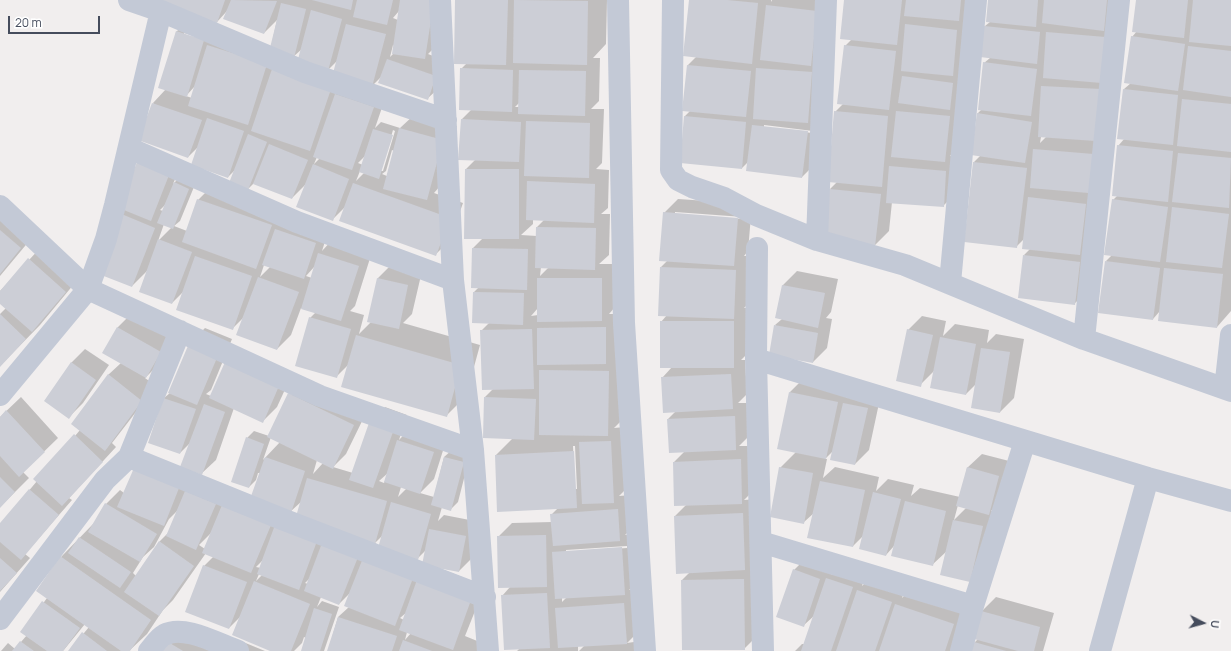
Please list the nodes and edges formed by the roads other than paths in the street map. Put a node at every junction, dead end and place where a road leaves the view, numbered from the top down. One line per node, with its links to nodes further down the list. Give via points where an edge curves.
1 (129, 0): 8 (street)
2 (440, 0): 9 (street)
3 (618, 0): 35 (street, via 624,323)
4 (673, 0): 12 (street, via 671,170 678,180 692,187 724,198 756,215)
5 (826, 0): 12 (street)
6 (976, 0): 15 (street)
7 (1119, 0): 19 (street)
8 (161, 11): 9 (street, via 305,72); 10 (street)
9 (446, 120): 14 (street)
10 (129, 148): 14 (street, via 297,222); 16 (street, via 106,239)
11 (0, 206): 16 (street)
12 (817, 240): 15 (street, via 905,265)
13 (757, 248): 20 (street)
14 (454, 280): 24 (street)
15 (950, 283): 19 (street)
16 (88, 289): 17 (street); 22 (street)
17 (180, 331): 24 (street, via 320,396); 25 (street)
18 (1231, 335): 21 (street)
19 (1084, 338): 21 (street)
20 (756, 360): 23 (street); 28 (street)
21 (1228, 390)
22 (0, 395)
23 (1025, 441): 26 (street); 30 (street)
24 (472, 450): 29 (street)
25 (129, 457): 29 (street); 31 (street, via 105,480)
26 (1148, 478): 27 (street); 38 (street)
27 (1231, 502)
28 (761, 542): 30 (street); 36 (street)
29 (485, 597): 34 (street)
30 (973, 606): 37 (street)
31 (0, 619)
32 (149, 651): 33 (street, via 162,636 172,631 192,634)
33 (238, 651)
34 (488, 651)
35 (645, 651)
36 (763, 651)
37 (961, 651)
38 (1100, 651)

